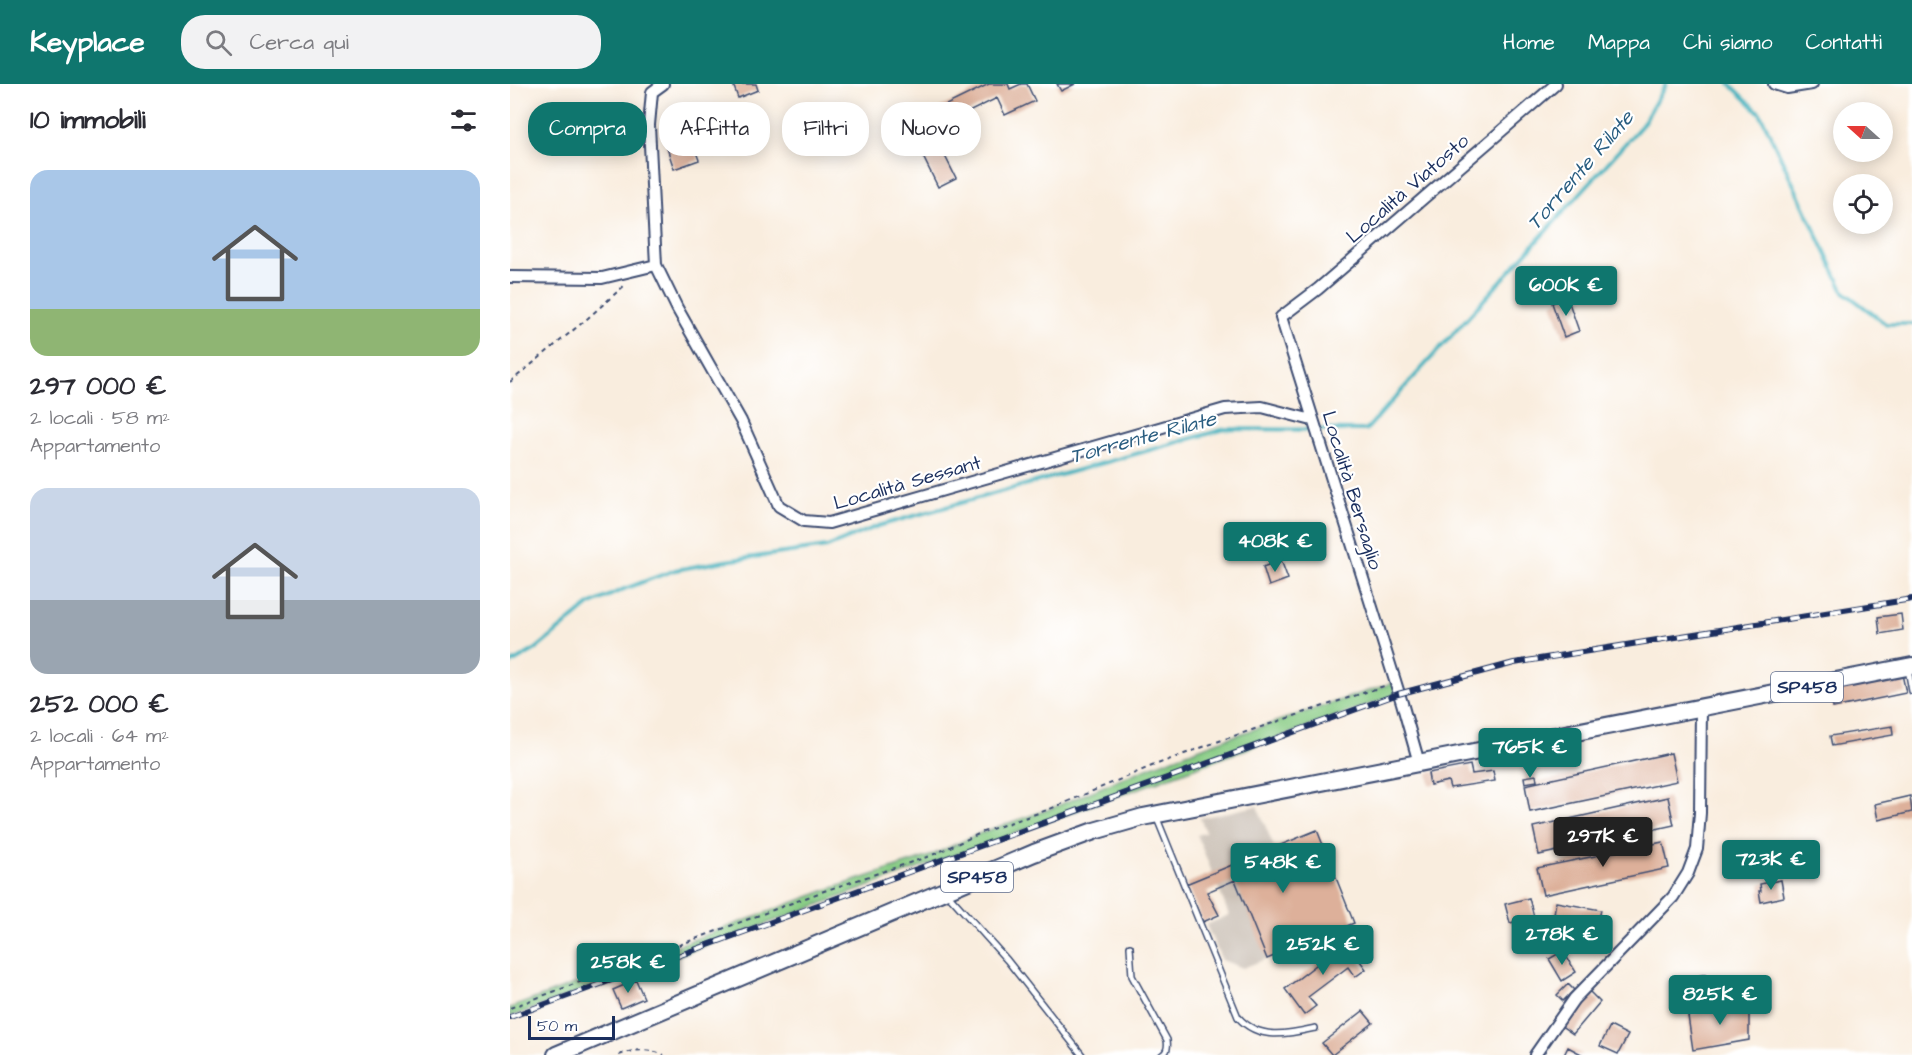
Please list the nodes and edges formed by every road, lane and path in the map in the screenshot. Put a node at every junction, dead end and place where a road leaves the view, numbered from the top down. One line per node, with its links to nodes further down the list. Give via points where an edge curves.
1 (663, 84): 5 (street, via 652,92 649,125)
2 (1556, 84): 8 (street, Località Viatosto, via 1318,289)
3 (1774, 84): 4 (street, via 1786,88)
4 (1812, 84)
5 (656, 265): 6 (street, via 602,278); 10 (street, Località Sessant, via 741,421 779,506 804,521 829,523 1225,409 1263,407)
6 (510, 278)
7 (629, 281): 9 (path)
8 (1281, 316): 10 (street, Località Bersaglio)
9 (510, 382)
10 (1313, 422): 12 (street, Località Bersaglio)
11 (1910, 667): 13 (lane); 14 (main road, SP458)
12 (1394, 678): 15 (street, Località Bersaglio); 19 (path, via 1152,766 930,856 824,891)
13 (1912, 691)
14 (1701, 707): 15 (main road, SP458); 26 (street, via 1700,813 1697,849 1688,873 1673,897 1574,999)
15 (1419, 763): 16 (main road, SP458)
16 (1155, 815): 17 (main road, SP458, via 1044,849); 20 (lane, via 1238,1017 1247,1027 1262,1032 1287,1034)
17 (945, 891): 21 (main road, SP458); 24 (lane, via 1007,960)
18 (1130, 947): 25 (lane, via 1132,976 1167,1040 1168,1047)
19 (510, 1008)
20 (1316, 1028)
21 (556, 1055)
22 (619, 1055): 23 (path, via 638,1049)
23 (664, 1055)
24 (1082, 1055)
25 (1162, 1055)
26 (1535, 1055)

